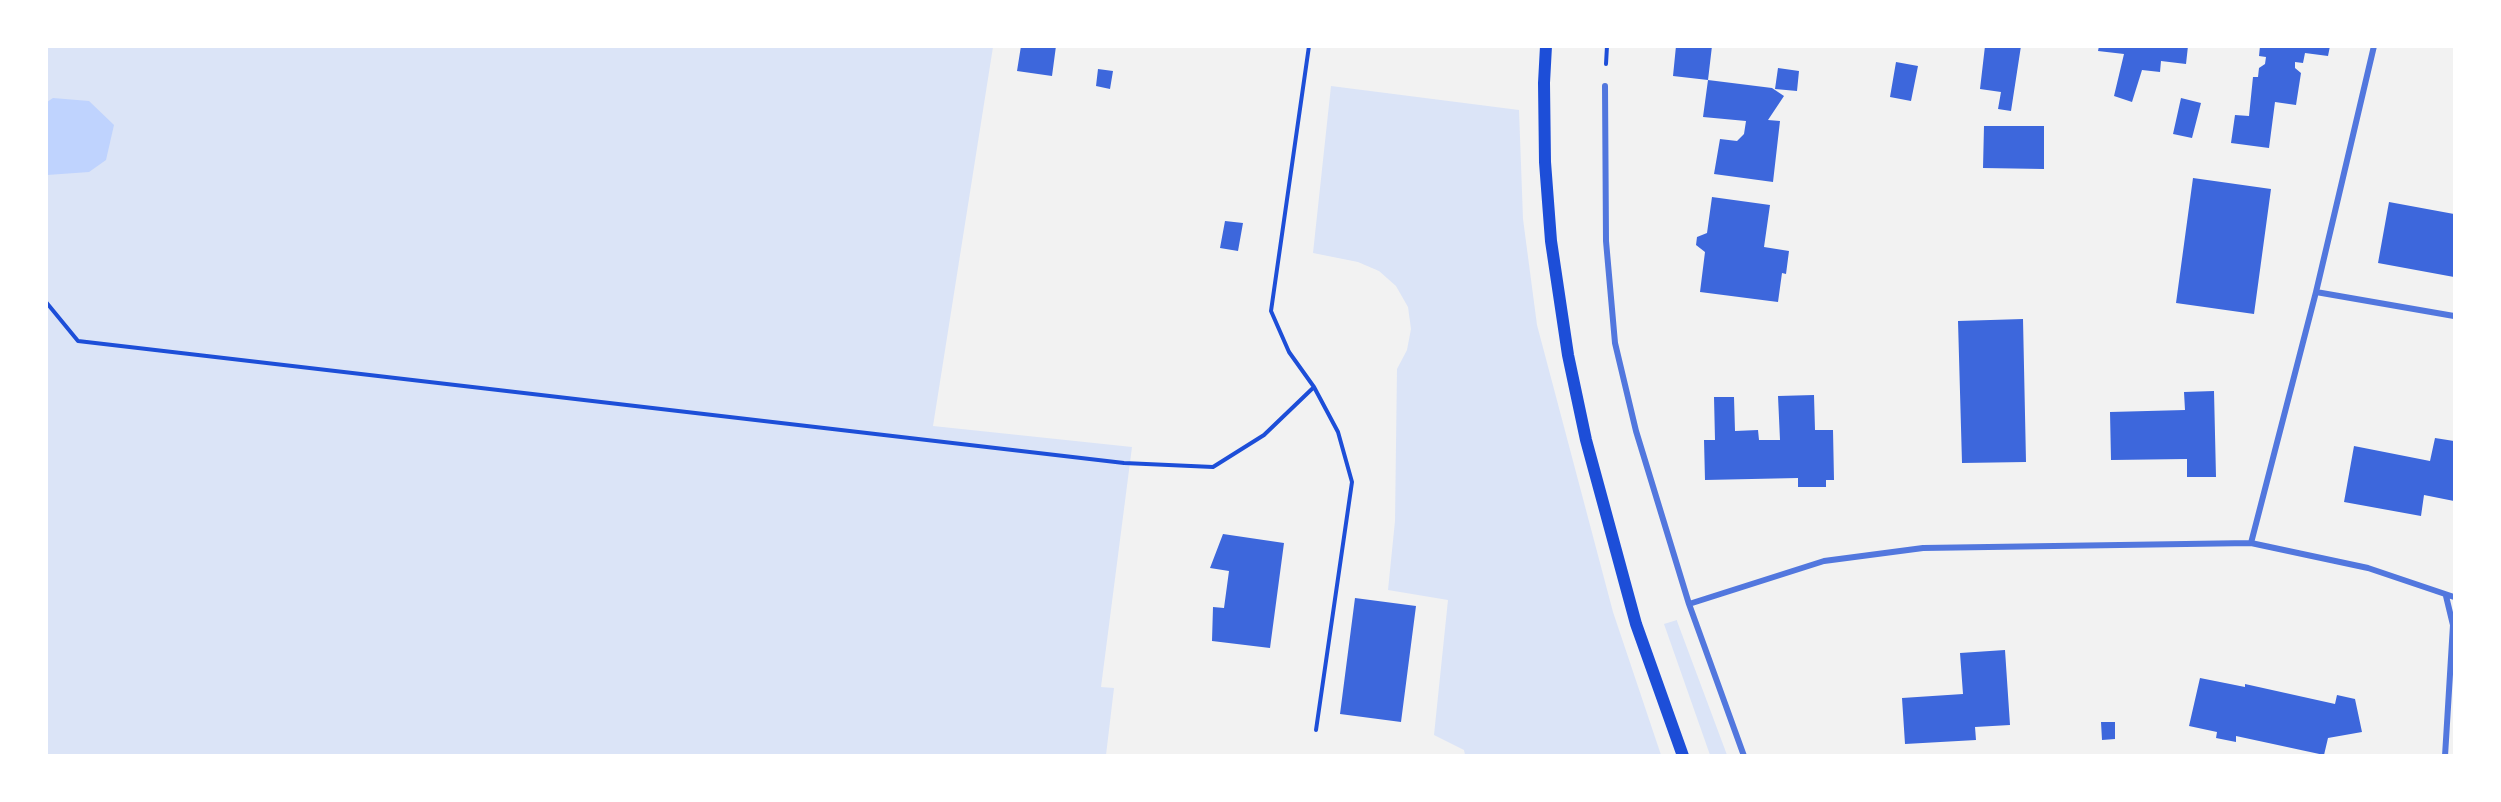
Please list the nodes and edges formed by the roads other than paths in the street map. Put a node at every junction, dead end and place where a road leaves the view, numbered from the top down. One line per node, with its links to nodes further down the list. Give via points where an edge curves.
1 (1546, 46): 10 (main road, via 1545,162 1551,241 1568,355 1586,440 1633,612)
2 (2374, 46): 4 (street)
3 (1605, 86): 9 (street, via 1606,241 1615,343 1636,430)
4 (2316, 292): 5 (street); 6 (street)
5 (2454, 316)
6 (2251, 543): 7 (street, via 2368,568); 9 (street, via 1923,549 1824,561)
7 (2446, 596): 8 (street); 12 (street, via 2453,626)
8 (2454, 597)
9 (1689, 604): 11 (street)
10 (1683, 756)
11 (1744, 756)
12 (2445, 756)

